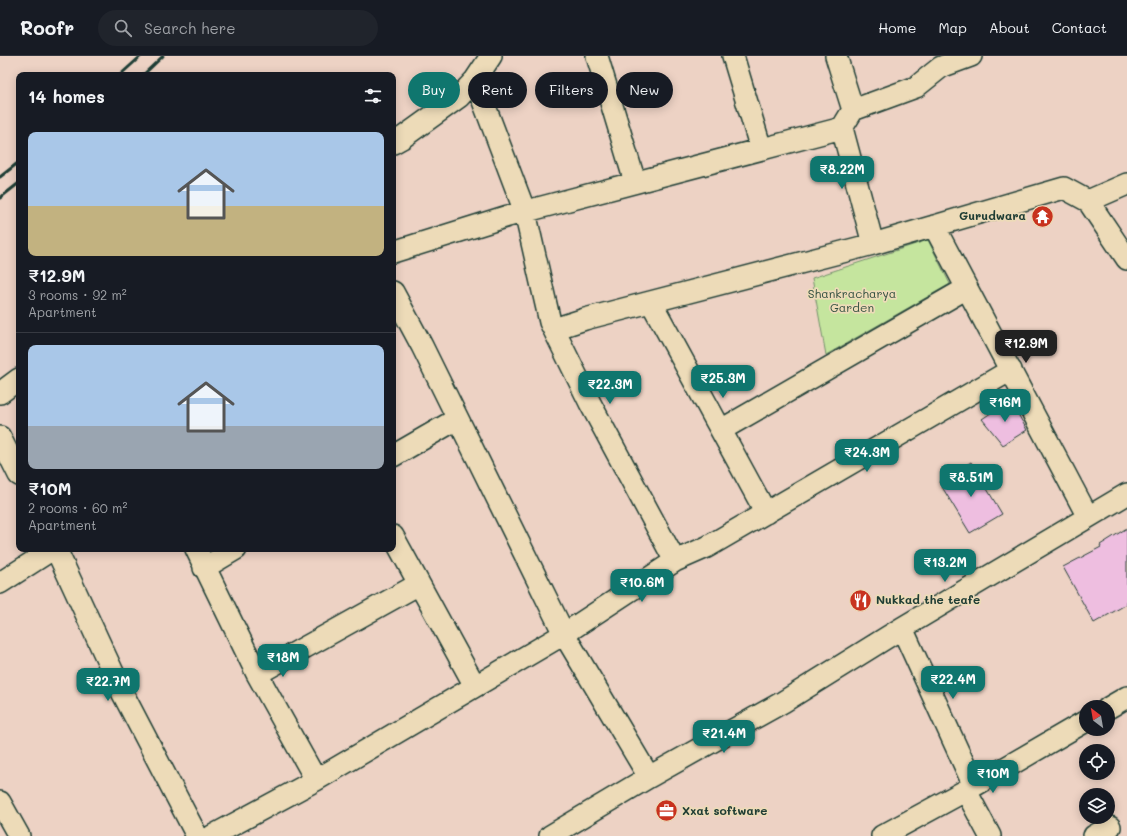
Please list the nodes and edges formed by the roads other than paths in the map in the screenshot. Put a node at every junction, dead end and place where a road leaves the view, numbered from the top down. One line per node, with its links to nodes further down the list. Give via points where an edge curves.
1 (491, 56): 6 (street)
2 (597, 56): 13 (street)
3 (733, 56): 12 (street)
4 (836, 56): 9 (street)
5 (972, 56): 9 (street, via 941,67 916,87)
6 (480, 72)
7 (468, 87): 11 (street, via 459,97)
8 (486, 108): 16 (street)
9 (853, 110): 10 (street)
10 (842, 128): 12 (street); 18 (street)
11 (396, 141)
12 (760, 149): 13 (street)
13 (635, 182): 16 (street)
14 (1127, 184): 15 (street)
15 (1088, 200): 17 (street, via 1064,188); 20 (street)
16 (525, 212): 19 (street); 24 (street, via 550,322)
17 (934, 226): 18 (street); 21 (street)
18 (873, 244): 23 (street)
19 (396, 251)
20 (1127, 258)
21 (967, 288): 25 (street); 29 (street)
22 (396, 300): 28 (street, via 422,346)
23 (651, 302): 24 (street); 29 (street)
24 (554, 329): 41 (street, via 590,403)
25 (1011, 370): 34 (street); 35 (street)
26 (16, 381): 27 (street)
27 (0, 393)
28 (457, 419): 31 (street); 46 (street)
29 (721, 430): 34 (street)
30 (0, 437): 32 (street)
31 (396, 454)
32 (16, 469)
33 (1127, 494): 35 (street)
34 (766, 513): 41 (street, via 706,547)
35 (1088, 517): 45 (street)
36 (396, 542): 44 (street)
37 (50, 552): 43 (street)
38 (56, 552): 57 (street, via 123,694)
39 (197, 552): 42 (street)
40 (231, 552): 42 (street)
41 (675, 561): 46 (street)
42 (204, 568): 47 (street)
43 (0, 584)
44 (419, 584): 47 (street); 48 (street)
45 (902, 628): 52 (street, via 783,702); 54 (street)
46 (564, 634): 48 (street); 52 (street)
47 (257, 674): 53 (street)
48 (475, 686): 53 (street)
49 (1127, 696): 50 (street)
50 (1115, 704)
51 (1079, 724): 54 (street)
52 (649, 777): 59 (street)
53 (316, 780): 58 (street)
54 (970, 788): 60 (street); 61 (street)
55 (0, 802): 56 (street)
56 (19, 836)
57 (197, 836)
58 (212, 836)
59 (550, 836)
60 (882, 836)
61 (990, 836)

